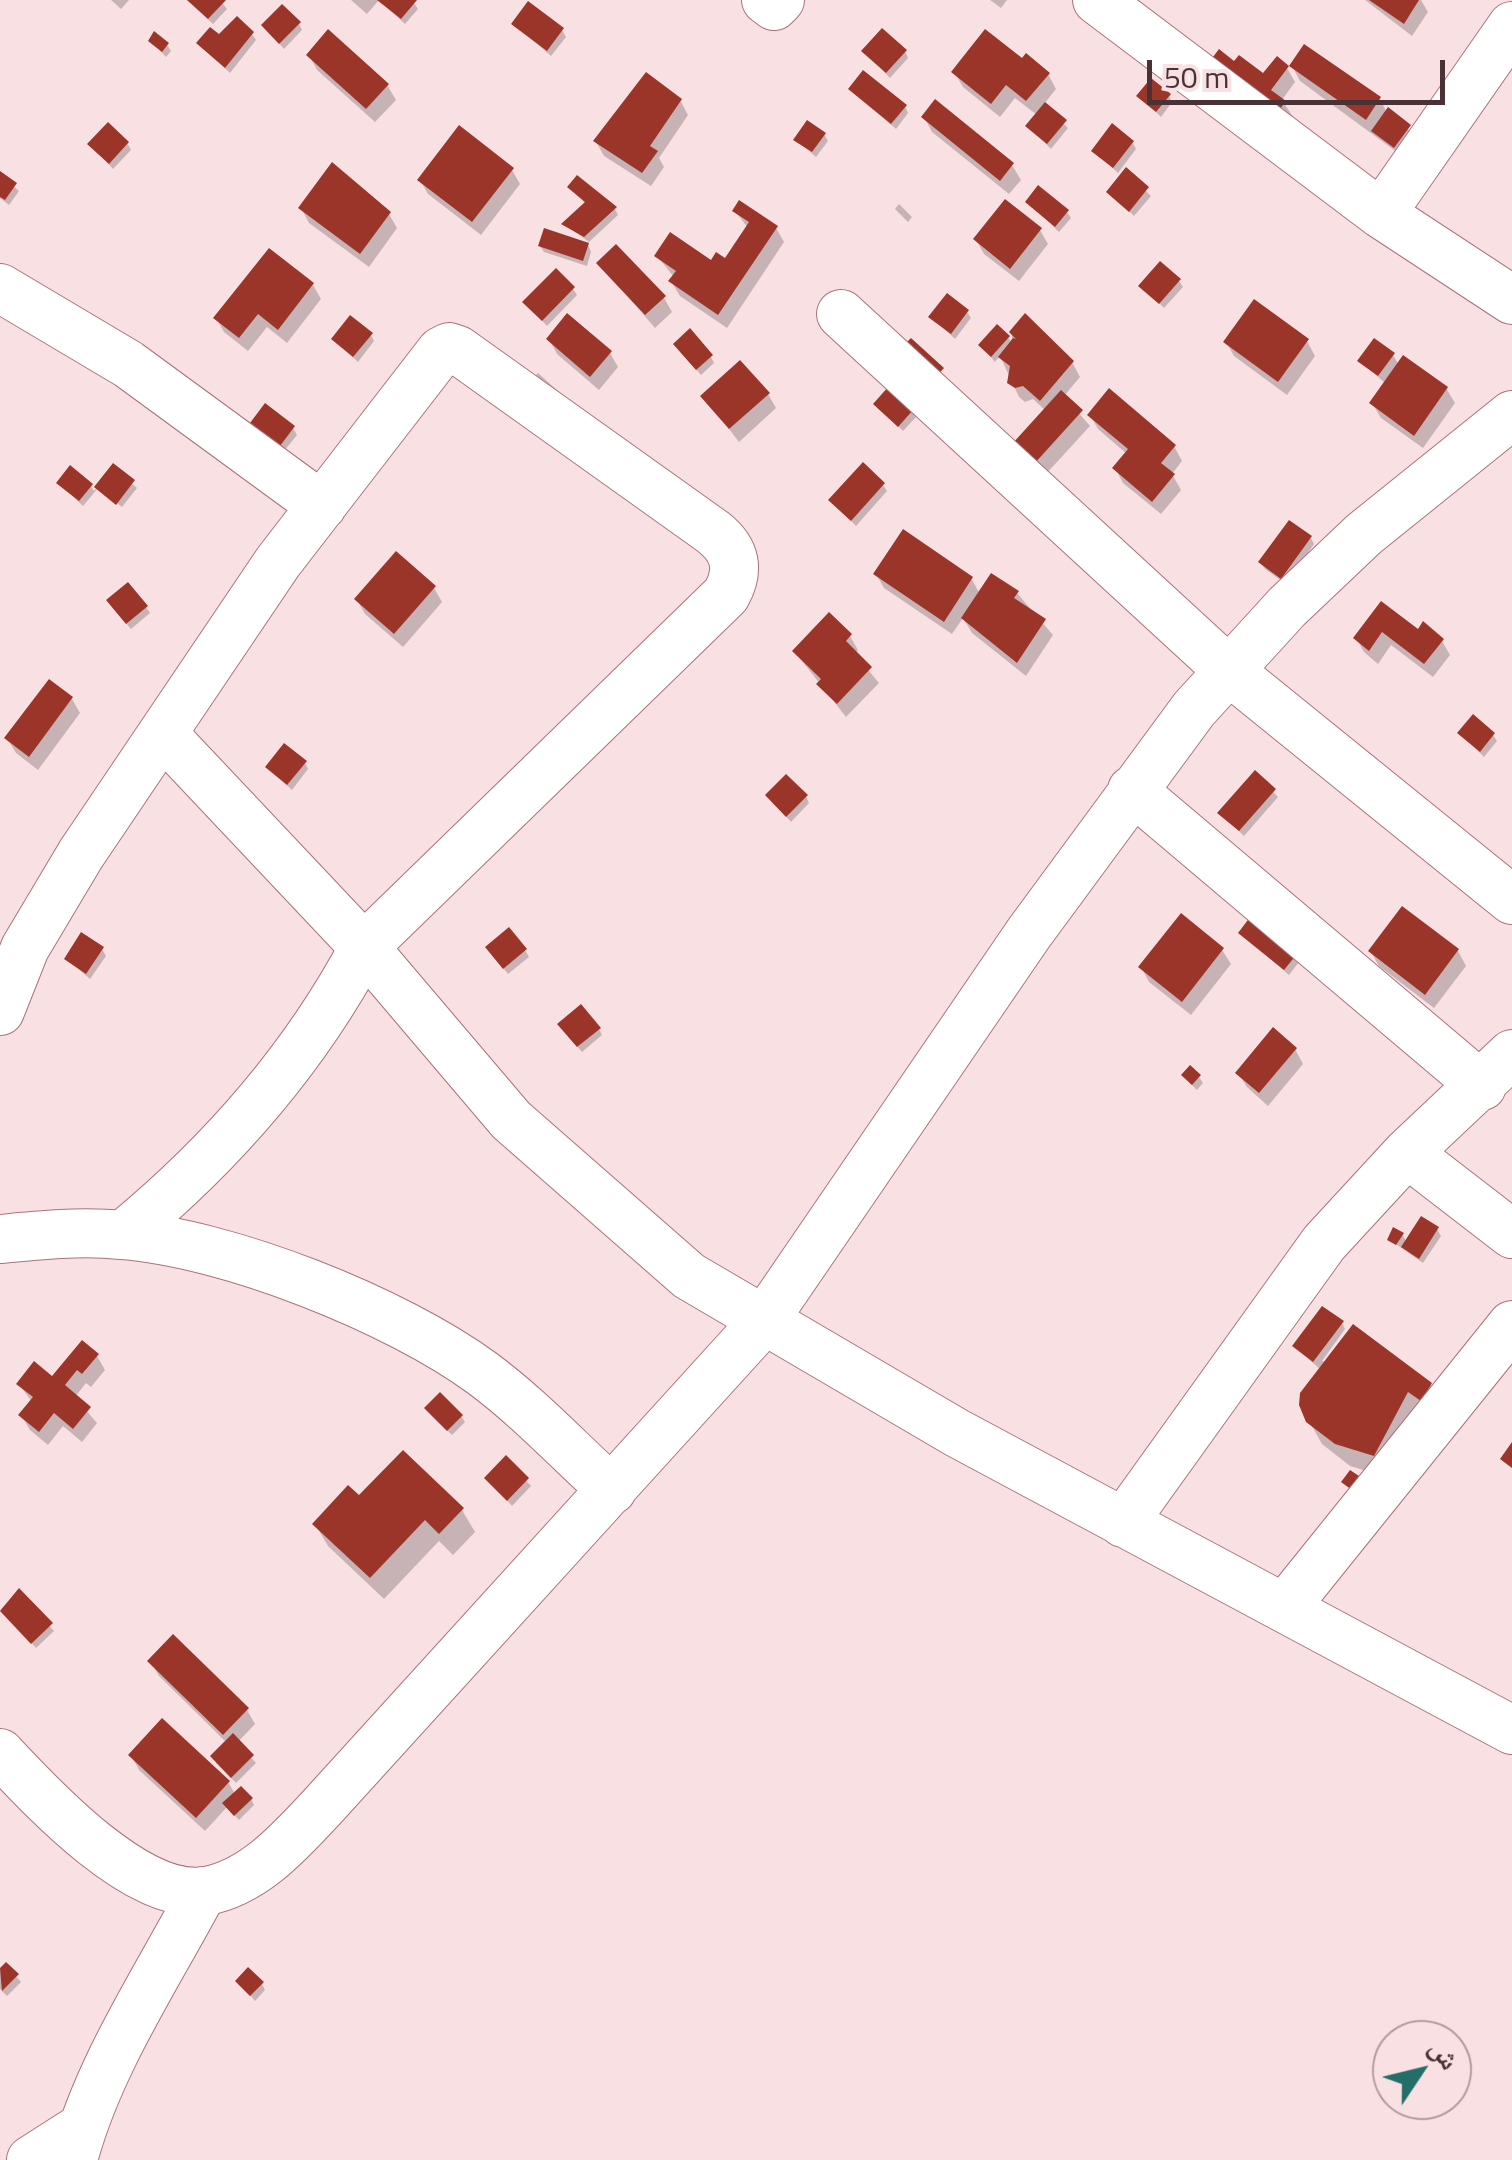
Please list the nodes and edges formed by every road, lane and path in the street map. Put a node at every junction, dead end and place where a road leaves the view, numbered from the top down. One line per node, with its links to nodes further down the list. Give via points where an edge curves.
1 (766, 0): 2 (street, via 774,6)
2 (780, 0)
3 (1097, 0): 5 (street)
4 (1512, 26): 5 (street)
5 (1382, 214): 7 (street)
6 (0, 288): 10 (street, via 128,364)
7 (1512, 300)
8 (841, 314): 11 (street)
9 (1512, 415): 11 (street, via 1364,534)
10 (322, 506): 12 (street); 15 (street, via 449,347 713,532 734,555 736,577 726,595)
11 (1228, 670): 13 (street); 14 (street)
12 (164, 734): 15 (street); 16 (street, via 25,948)
13 (1132, 790): 17 (street); 22 (street)
14 (1512, 900)
15 (364, 947): 19 (street, via 334,1003 238,1126 189,1180); 22 (street, via 511,1120 688,1276)
16 (0, 1011)
17 (1497, 1070): 18 (street)
18 (1407, 1153): 20 (street); 25 (street, via 1324,1243)
19 (123, 1234): 21 (street); 24 (street, via 222,1254 402,1326 482,1373)
20 (1512, 1234)
21 (0, 1239)
22 (763, 1322): 24 (street); 25 (street)
23 (1512, 1325): 26 (street)
24 (612, 1490): 29 (street, via 296,1834 236,1880)
25 (1123, 1523): 26 (street)
26 (1286, 1606): 27 (street)
27 (1512, 1730)
28 (0, 1753): 29 (street, via 125,1865 150,1879)
29 (203, 1892): 30 (street, via 122,2041)
30 (77, 2144): 31 (street)
31 (31, 2160)

